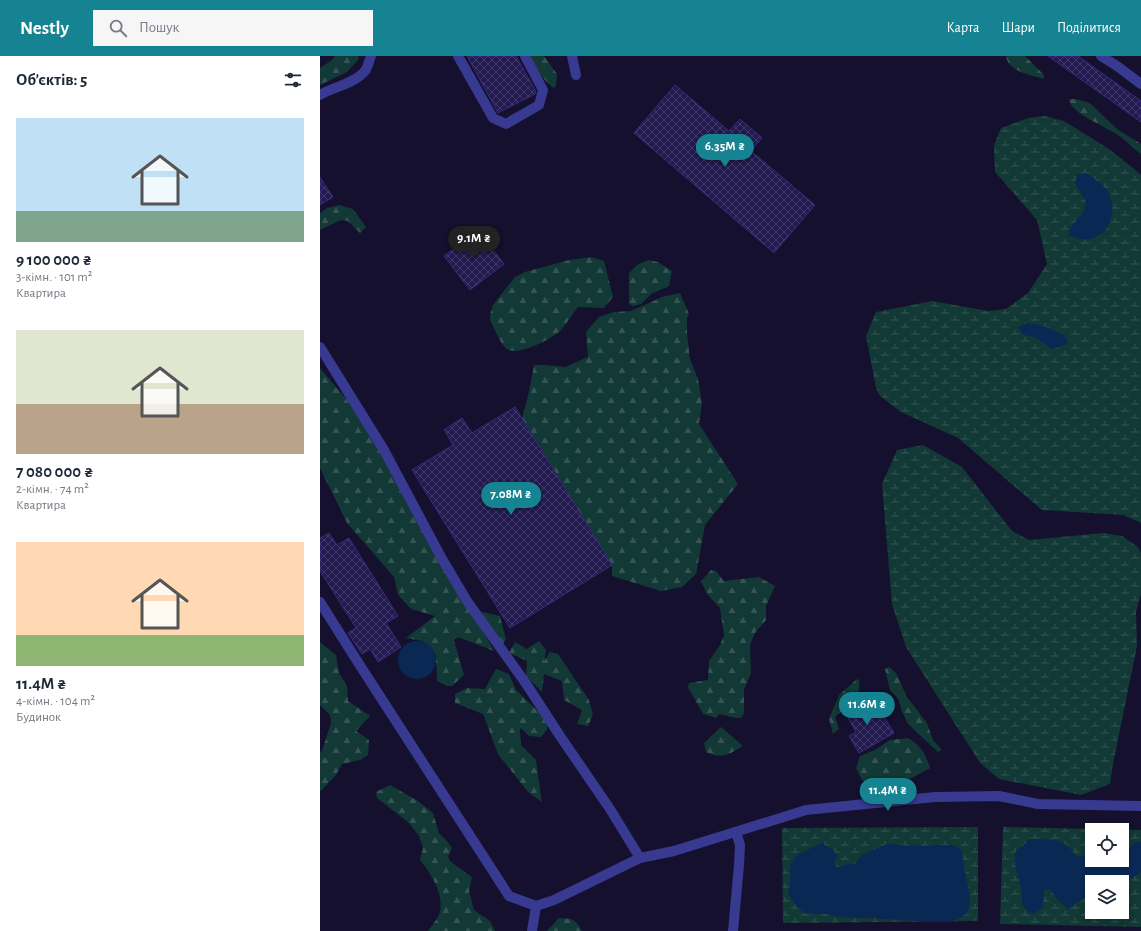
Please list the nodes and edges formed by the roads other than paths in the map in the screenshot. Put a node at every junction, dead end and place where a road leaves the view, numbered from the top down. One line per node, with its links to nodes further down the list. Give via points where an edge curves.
1 (371, 56): 8 (street, via 366,70 355,80)
2 (458, 56): 3 (street, via 492,118 506,124 540,105 543,90)
3 (525, 56)
4 (572, 56): 6 (street)
5 (1101, 56): 7 (street)
6 (576, 75)
7 (1141, 84)
8 (320, 95)
9 (320, 347): 13 (street, via 384,450 467,601 610,808)
10 (320, 602): 14 (street, via 509,896)
11 (1141, 806): 12 (street, via 1038,804 999,796 935,797 806,810)
12 (736, 832): 13 (street, via 674,851); 16 (street, via 740,845)
13 (640, 858): 14 (street, via 554,900)
14 (536, 906): 15 (street)
15 (532, 931)
16 (733, 931)

